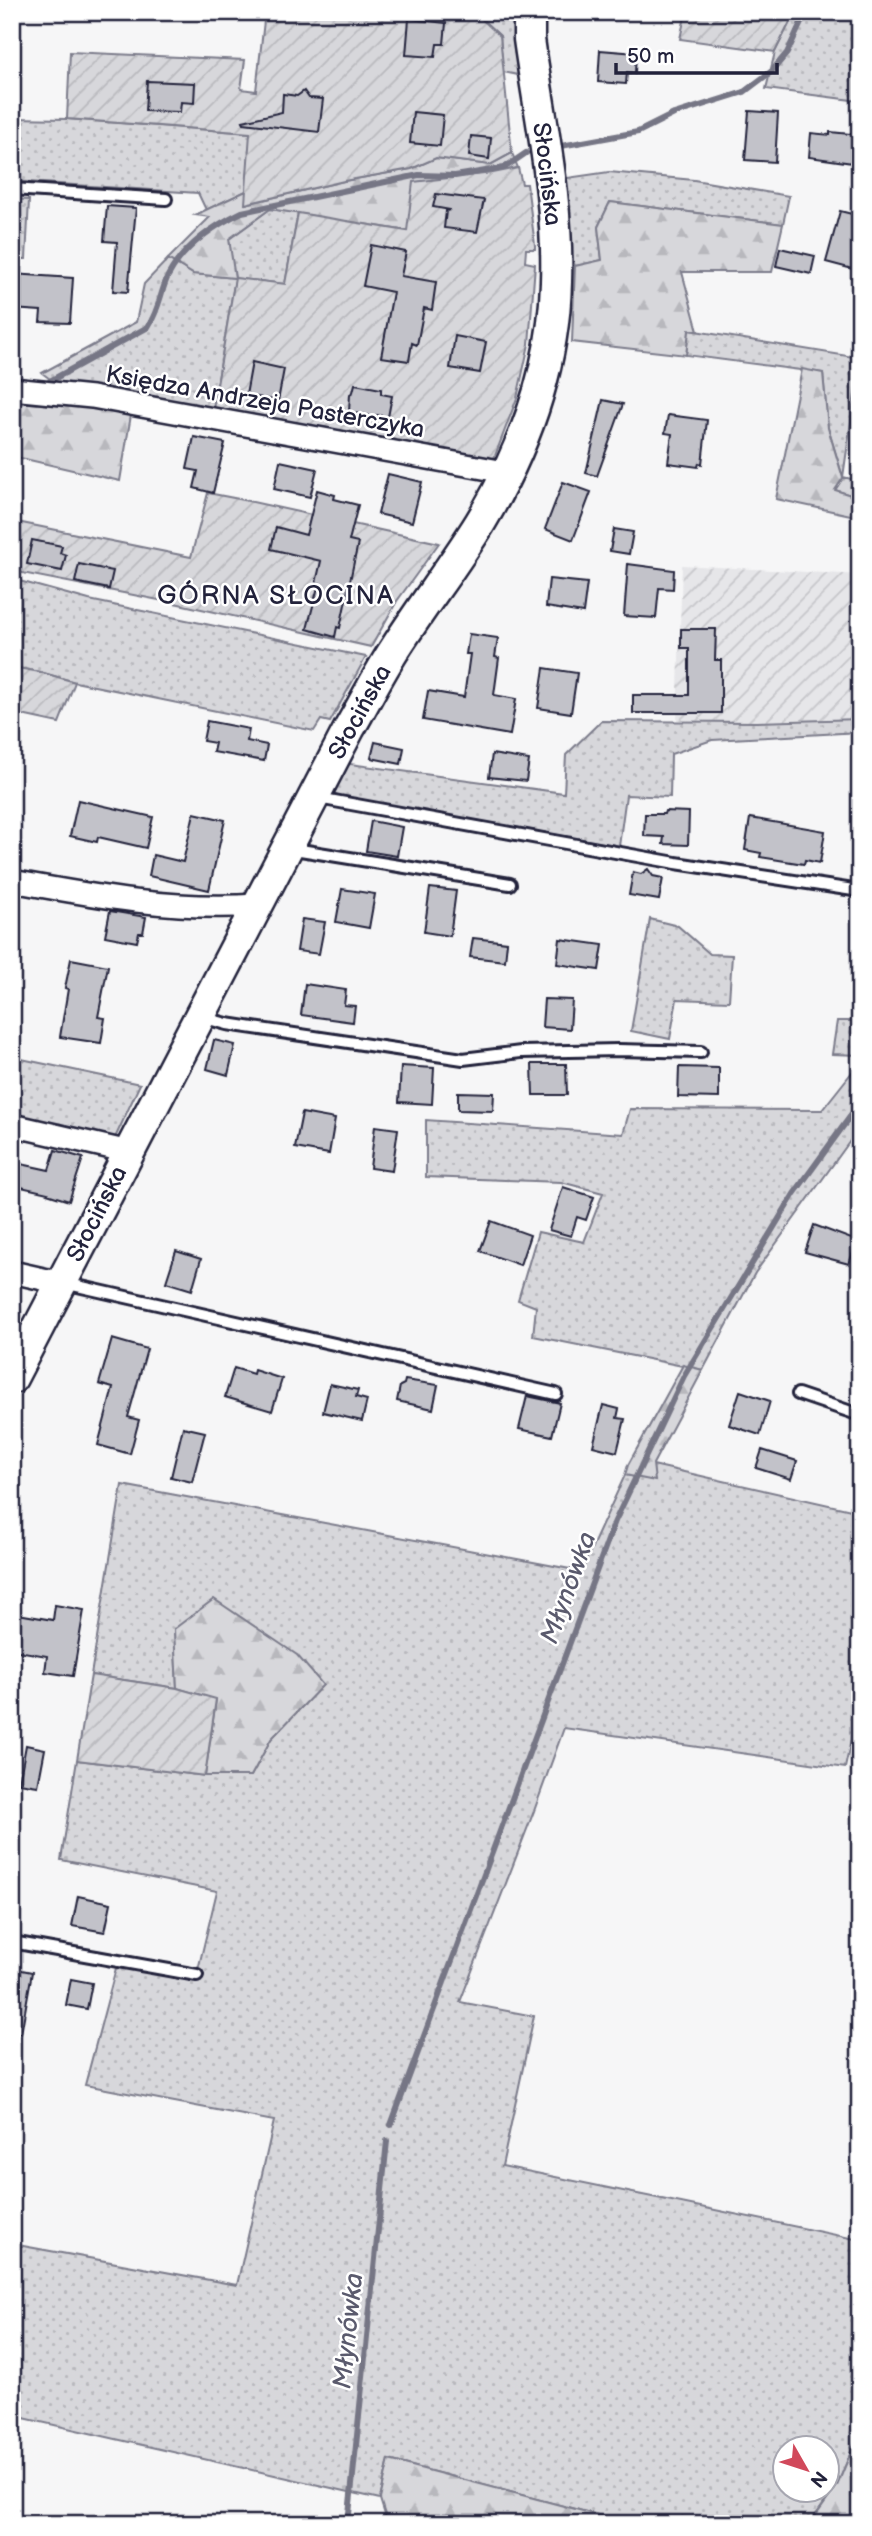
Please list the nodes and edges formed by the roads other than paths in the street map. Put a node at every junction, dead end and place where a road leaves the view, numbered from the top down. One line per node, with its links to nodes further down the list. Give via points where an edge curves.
1 (529, 12): 5 (street, Słocińska, via 556,227 556,282 537,399)
2 (12, 189): 3 (lane)
3 (166, 199)
4 (12, 389): 5 (street, Księdza Andrzeja Pasterczyka, via 205,416)
5 (508, 474): 6 (street, Słocińska, via 390,656)
6 (314, 797): 7 (street, Słocińska); 10 (lane, via 676,863)
7 (287, 848): 9 (lane); 11 (street, Słocińska)
8 (12, 881): 11 (street, via 166,906)
9 (510, 884)
10 (860, 891)
11 (257, 905): 12 (street, Słocińska)
12 (199, 1016): 13 (lane, via 463,1059 520,1052); 15 (street, Słocińska)
13 (701, 1052)
14 (12, 1125): 15 (street)
15 (129, 1152): 17 (street, Słocińska)
16 (12, 1272): 17 (street)
17 (61, 1283): 18 (street, Słocińska); 19 (lane)
18 (12, 1378)
19 (556, 1394)
20 (798, 1394): 21 (lane)
21 (860, 1415)
22 (12, 1942): 23 (lane)
23 (197, 1975)

